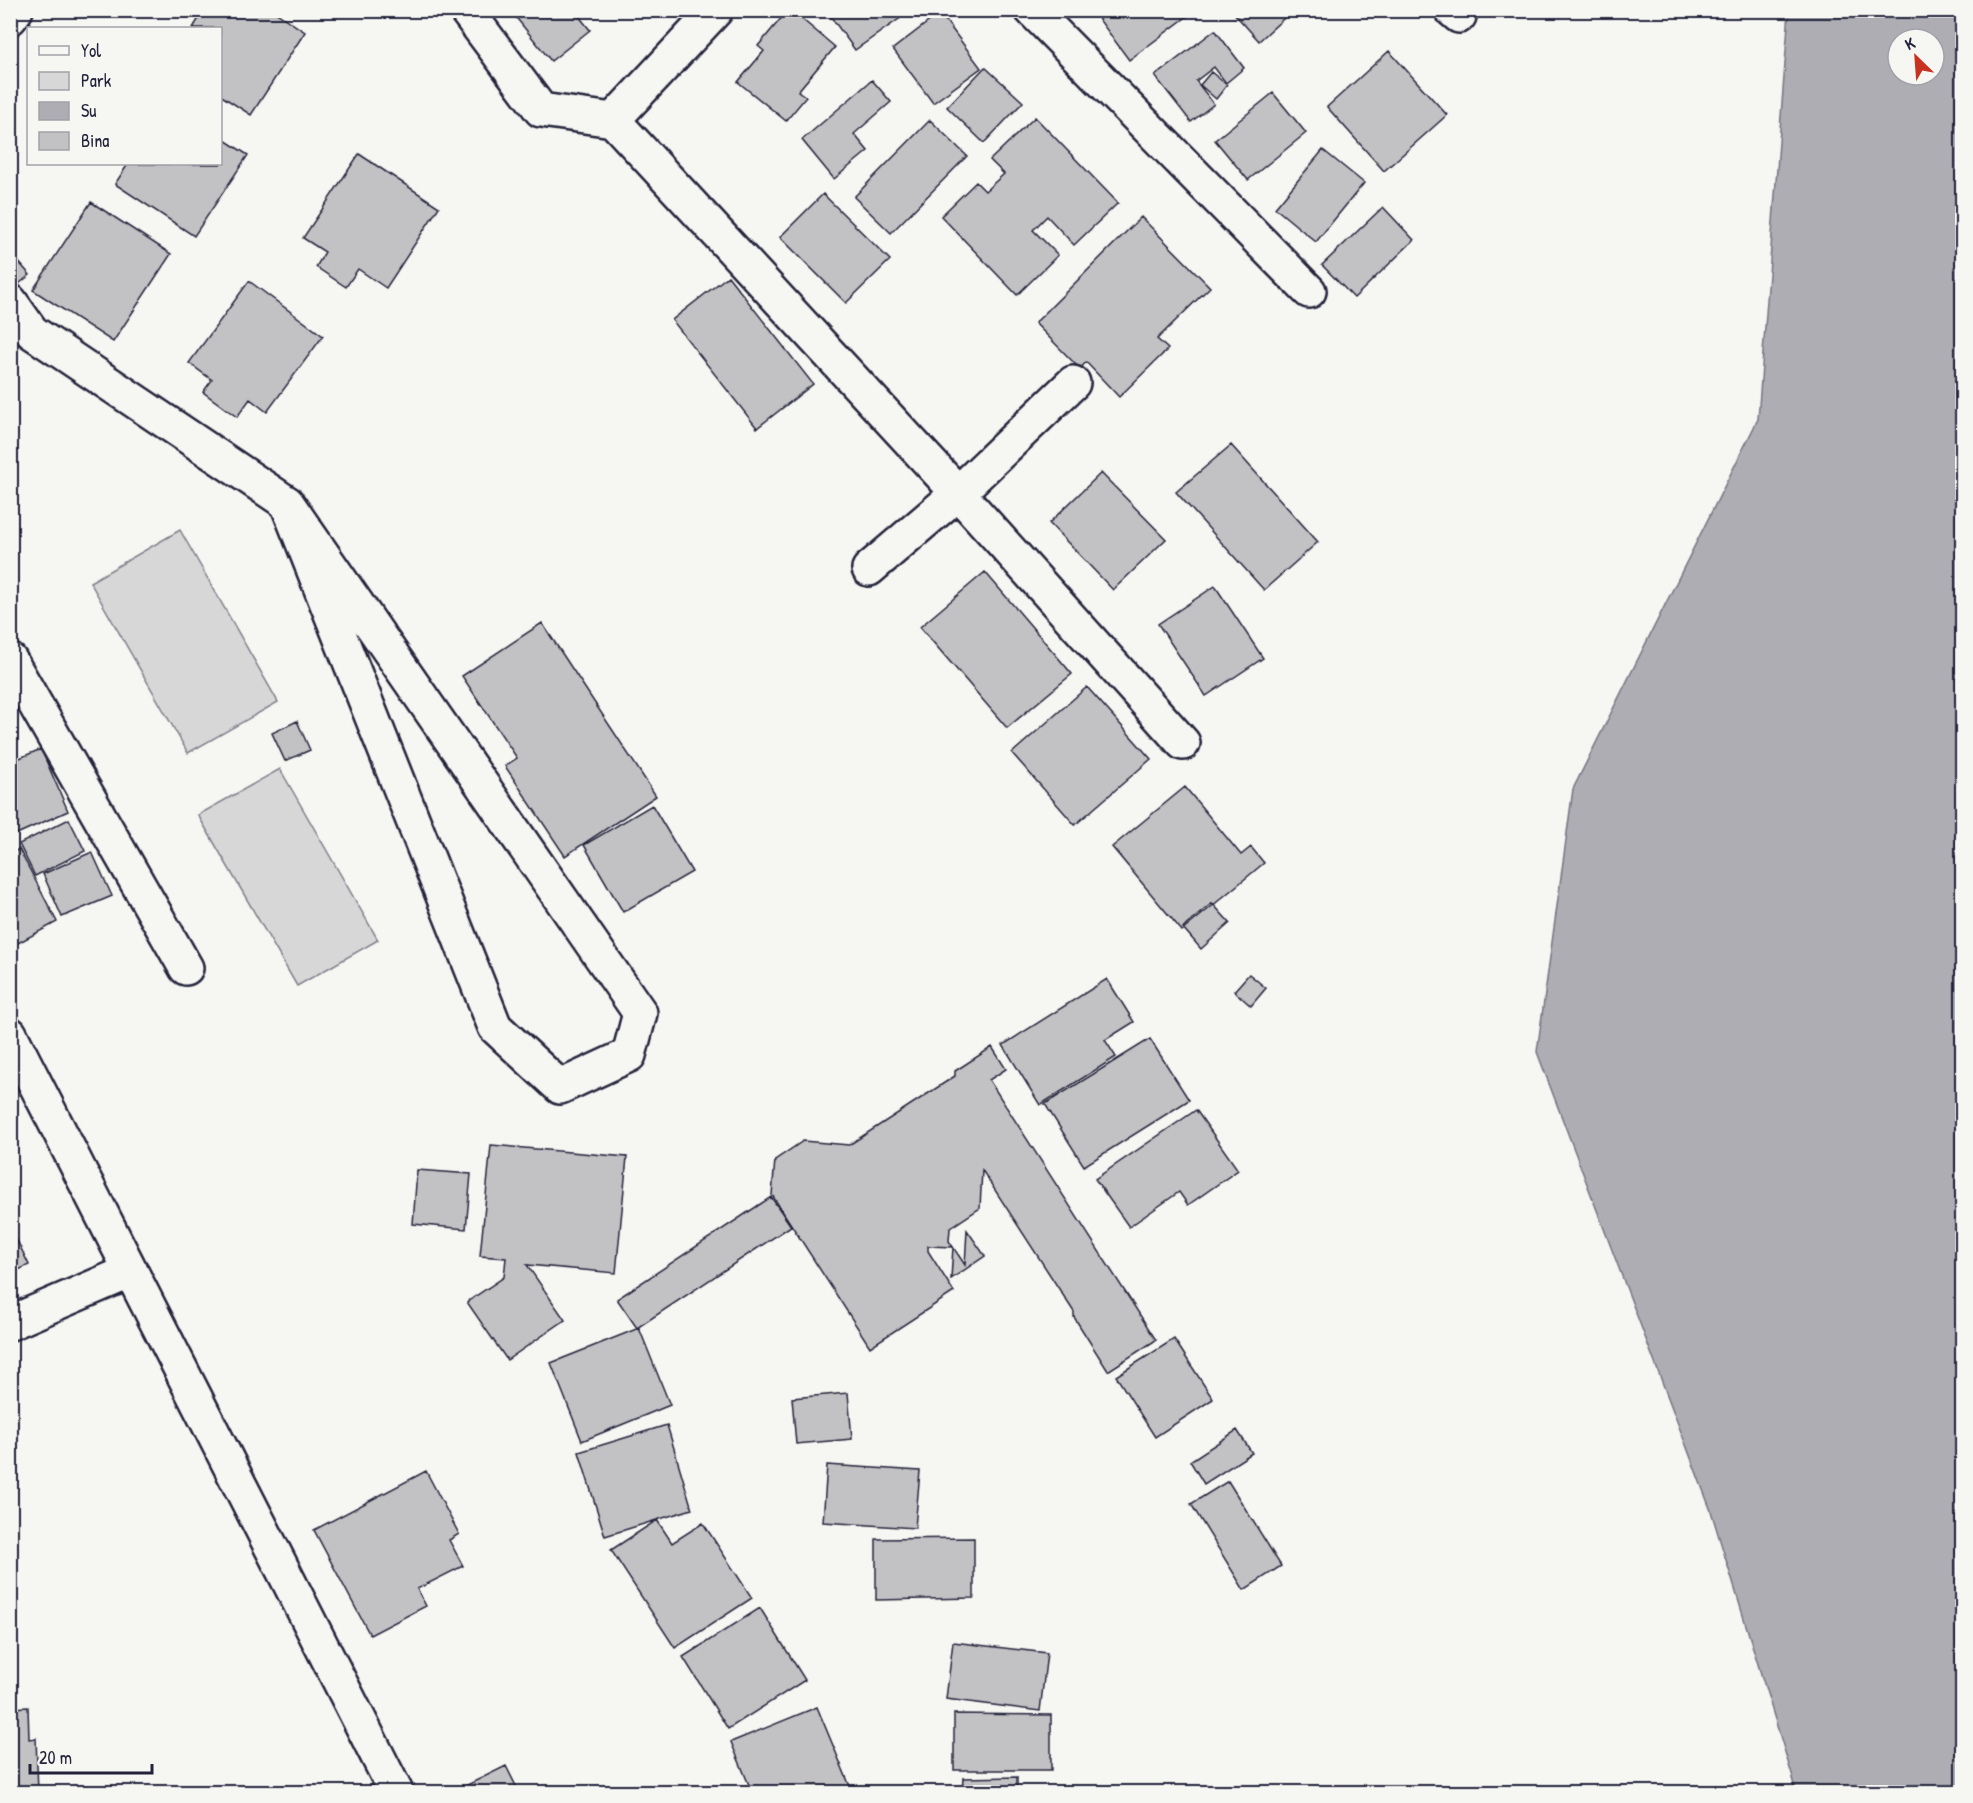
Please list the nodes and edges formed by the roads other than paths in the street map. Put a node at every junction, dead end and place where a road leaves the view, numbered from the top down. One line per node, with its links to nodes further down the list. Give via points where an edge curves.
1 (16, 10): 5 (street)
2 (466, 10): 6 (street, via 542,110)
3 (716, 10): 6 (street)
4 (1032, 10): 7 (street)
5 (10, 18)
6 (613, 120): 10 (street)
7 (1309, 291)
8 (10, 301): 11 (street, via 32,332)
9 (1073, 383): 10 (street)
10 (958, 493): 12 (street); 14 (street)
11 (287, 503): 11 (street, via 495,1027 560,1087 629,1054 640,1013)
12 (869, 568)
13 (10, 660): 15 (street)
14 (1183, 744)
15 (186, 968)
16 (10, 1034): 17 (street)
17 (131, 1271): 18 (street); 19 (street)
18 (10, 1323)
19 (396, 1792)

